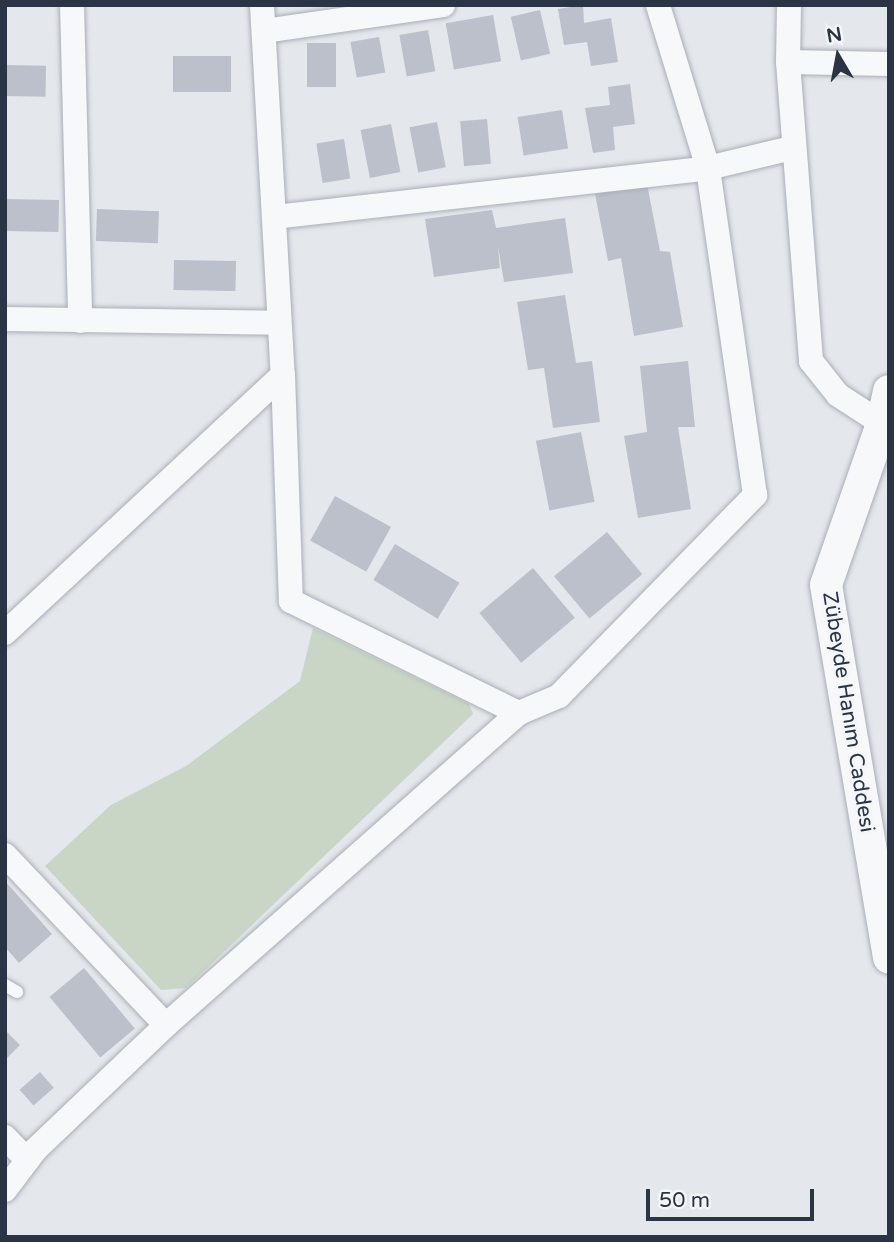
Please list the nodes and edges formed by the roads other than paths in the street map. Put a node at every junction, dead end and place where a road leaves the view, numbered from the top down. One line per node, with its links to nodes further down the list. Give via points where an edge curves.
1 (72, 5): 13 (street)
2 (262, 5): 6 (street)
3 (443, 5): 6 (street)
4 (658, 5): 10 (street)
5 (789, 5): 7 (street)
6 (265, 31): 11 (street)
7 (788, 62): 8 (street); 9 (street)
8 (889, 64)
9 (792, 148): 10 (street); 17 (street, via 811,361 838,395)
10 (708, 168): 11 (street); 19 (street, via 755,495 559,696)
11 (274, 217): 14 (street)
12 (5, 319): 13 (street)
13 (80, 321): 14 (street)
14 (278, 323): 15 (street)
15 (284, 375): 18 (street); 19 (street, via 291,601)
16 (889, 391): 17 (street, Zübeyde Hanım Caddesi)
17 (886, 426): 21 (street, Zübeyde Hanım Caddesi, via 826,584)
18 (5, 633)
19 (519, 713): 24 (street)
20 (5, 855): 24 (street)
21 (889, 958)
22 (5, 985): 23 (lane)
23 (17, 992)
24 (166, 1025): 26 (street)
25 (5, 1136): 26 (street)
26 (27, 1160): 27 (street)
27 (5, 1190)

